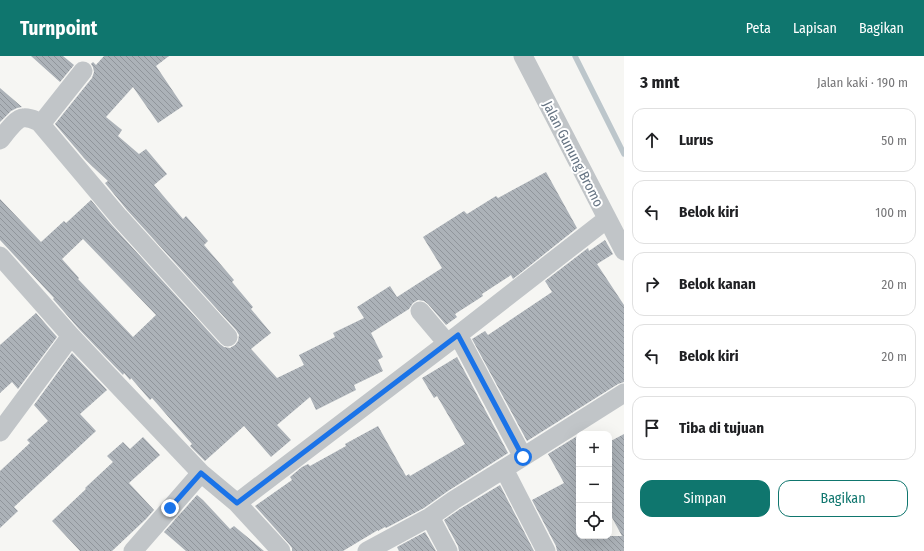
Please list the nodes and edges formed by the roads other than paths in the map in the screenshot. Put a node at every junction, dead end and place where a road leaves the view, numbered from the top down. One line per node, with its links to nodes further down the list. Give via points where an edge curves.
1 (523, 56): 5 (street, Jalan Gunung Bromo)
2 (83, 70): 3 (street)
3 (41, 124): 4 (street, via 30,118 18,119); 10 (street)
4 (0, 140)
5 (607, 219): 6 (street, Jalan Gunung Bromo); 11 (street)
6 (624, 251)
7 (0, 256): 9 (street)
8 (420, 311): 11 (street)
9 (71, 336): 13 (street); 16 (street)
10 (228, 337)
11 (452, 339): 14 (street); 17 (street)
12 (624, 393): 14 (street)
13 (0, 432)
14 (523, 457): 15 (street)
15 (504, 469): 18 (street); 23 (street)
16 (201, 473): 17 (street); 19 (street)
17 (237, 503): 20 (street)
18 (430, 517): 21 (street); 22 (street)
19 (133, 551)
20 (281, 551)
21 (367, 551)
22 (448, 551)
23 (546, 551)

